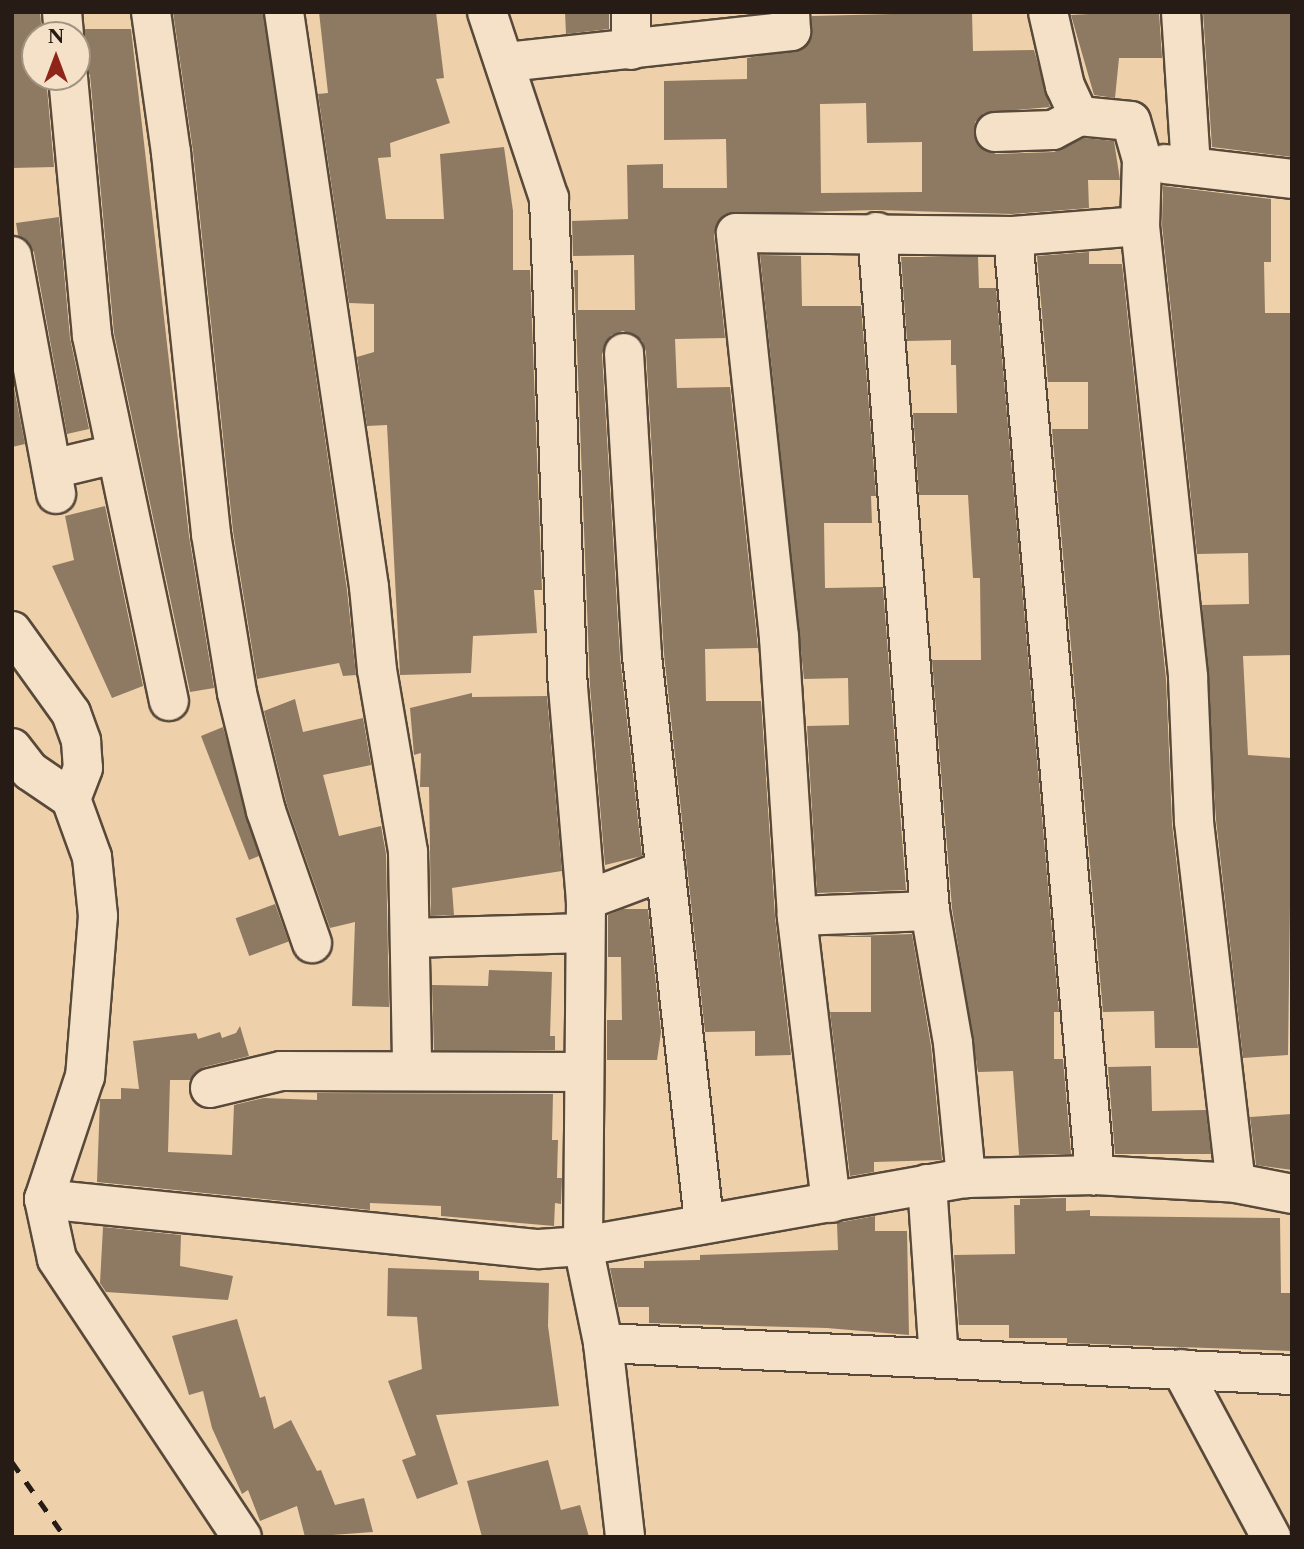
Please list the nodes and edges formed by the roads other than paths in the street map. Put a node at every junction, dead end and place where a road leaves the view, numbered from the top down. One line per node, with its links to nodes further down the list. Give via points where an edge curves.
1 (151, 12): 31 (street, via 172,153 211,534 235,679 267,811)
2 (284, 12): 30 (street, via 369,587 377,670 408,852)
3 (487, 12): 9 (street)
4 (631, 12): 8 (street)
5 (790, 12): 8 (street, via 791,31)
6 (1048, 12): 11 (street, via 1065,86)
7 (1181, 12): 14 (street)
8 (631, 50): 9 (street)
9 (507, 62): 28 (street, via 549,198 568,687)
10 (69, 91): 21 (street, via 92,336)
11 (1079, 116): 12 (street, via 1053,130); 13 (street, via 1131,121)
12 (995, 132)
13 (1142, 160): 14 (street); 16 (street)
14 (1191, 167): 15 (street)
15 (1292, 179)
16 (1140, 226): 18 (street); 38 (street, via 1186,663 1194,822)
17 (877, 232): 18 (street); 27 (street); 29 (street, via 736,233 779,637)
18 (1013, 236): 35 (street)
19 (12, 256): 21 (street, via 54,481)
20 (624, 353): 26 (street, via 642,656)
21 (115, 454): 23 (street)
22 (12, 631): 25 (street, via 71,713 81,741 83,768)
23 (169, 701)
24 (12, 747): 25 (street, via 30,771)
25 (71, 799): 40 (street, via 92,857 98,916 91,1042 76,1110)
26 (666, 870): 28 (street); 42 (street)
27 (930, 911): 29 (street); 36 (street, via 953,1043)
28 (586, 916): 30 (street); 33 (street)
29 (797, 916): 41 (street)
30 (410, 938): 32 (street)
31 (312, 943)
32 (412, 1069): 33 (street); 34 (street, via 281,1071)
33 (584, 1072): 43 (street)
34 (210, 1088)
35 (1095, 1175): 36 (street); 38 (street)
36 (967, 1178): 37 (street)
37 (927, 1184): 41 (street); 45 (street)
38 (1236, 1184): 39 (street)
39 (1292, 1194)
40 (44, 1199): 43 (street, via 539,1249); 48 (street, via 57,1259 75,1291)
41 (831, 1203): 42 (street)
42 (704, 1222): 43 (street)
43 (583, 1246): 44 (street)
44 (603, 1343): 45 (street); 49 (street)
45 (939, 1358): 46 (street)
46 (1181, 1369): 47 (street); 50 (street)
47 (1292, 1375)
48 (242, 1537)
49 (625, 1537)
50 (1271, 1537)

